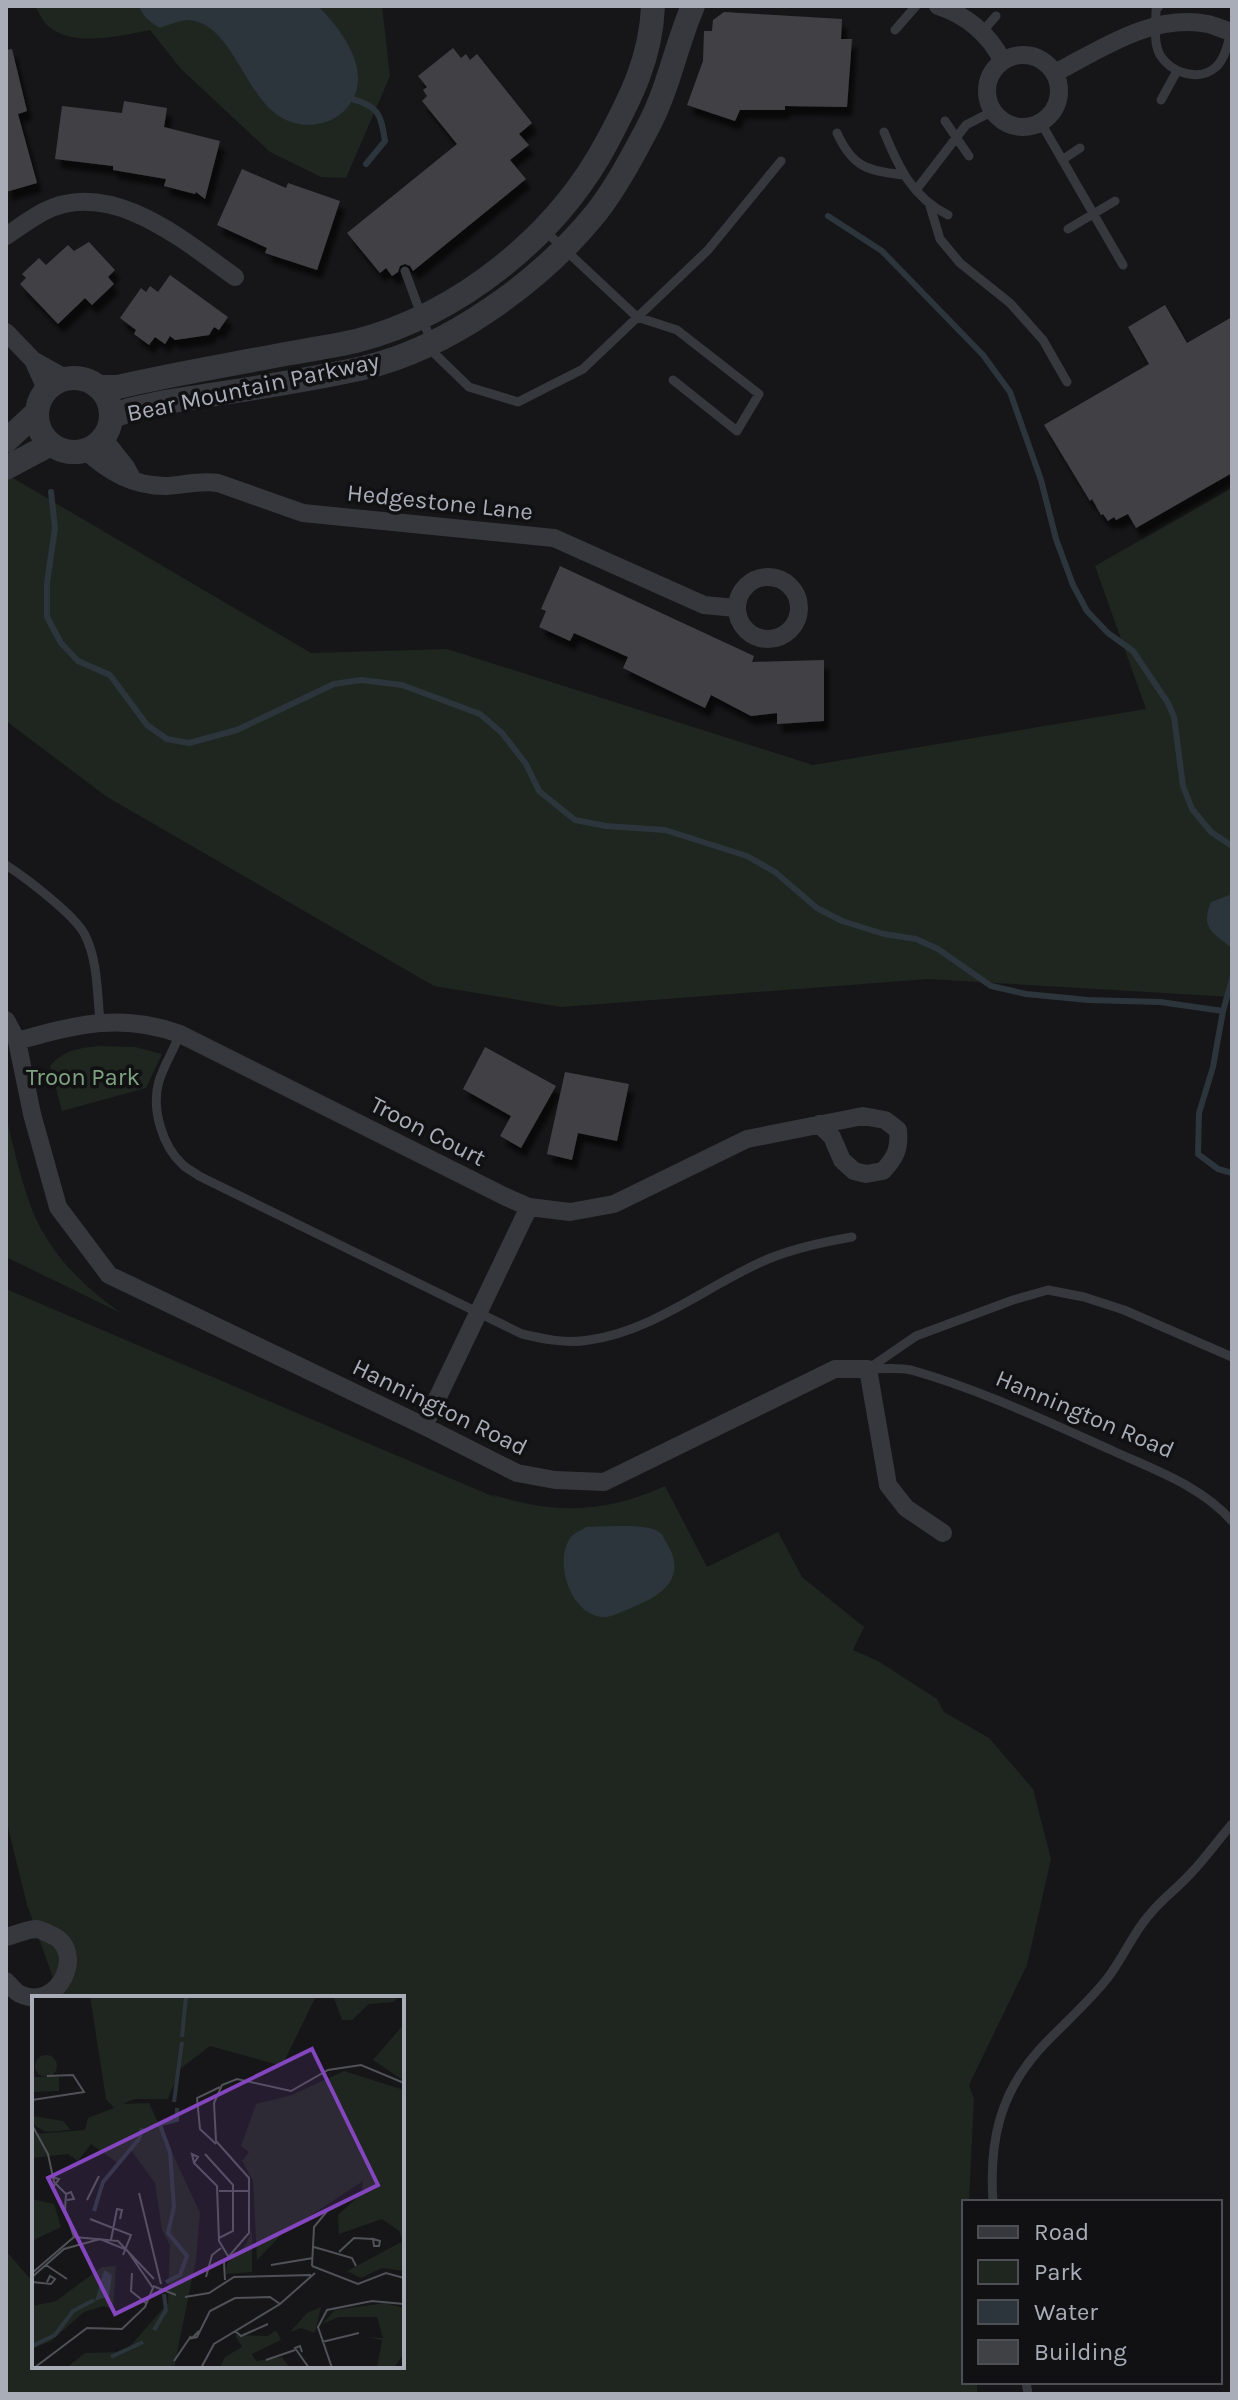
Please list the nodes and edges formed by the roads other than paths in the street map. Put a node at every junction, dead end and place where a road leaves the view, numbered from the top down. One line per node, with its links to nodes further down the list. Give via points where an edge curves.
1 (653, 6): 33 (street, Bear Mountain Parkway, via 647,56 630,100 600,156)
2 (668, 6): 3 (street)
3 (686, 6)
4 (693, 6): 36 (street, Bear Mountain Parkway, via 669,78 627,167)
5 (916, 6): 10 (lane)
6 (938, 6): 11 (street)
7 (1159, 6): 9 (lane)
8 (996, 16): 11 (lane)
9 (1156, 25): 12 (street, via 1208,24); 14 (lane, via 1160,54); 15 (street)
10 (895, 30)
11 (982, 32): 13 (street)
12 (1232, 32): 14 (lane, via 1216,67 1190,75)
13 (1002, 60): 15 (street, via 1031,56); 17 (street, via 988,85)
14 (1177, 71): 16 (lane)
15 (1055, 73): 19 (street, via 1057,103)
16 (1161, 100)
17 (993, 111): 19 (street, via 1011,126); 22 (lane, via 966,125)
18 (945, 121): 22 (lane)
19 (1041, 123): 25 (lane)
20 (884, 132): 27 (lane)
21 (837, 133): 27 (lane, via 852,160)
22 (955, 139): 24 (lane); 28 (lane)
23 (1080, 148): 25 (lane)
24 (969, 156)
25 (1062, 160): 31 (lane)
26 (781, 161): 41 (lane, via 708,250)
27 (903, 175): 28 (lane)
28 (916, 190): 30 (lane)
29 (1115, 201): 31 (lane)
30 (930, 206): 32 (lane); 45 (lane, via 940,239 1043,340)
31 (1094, 214): 34 (lane); 37 (lane)
32 (948, 215)
33 (542, 229): 36 (lane); 40 (street, Bear Mountain Parkway, via 506,262)
34 (1068, 229)
35 (6, 236): 39 (street, via 45,211 103,203 157,224)
36 (563, 248): 41 (lane); 43 (street, Bear Mountain Parkway, via 525,284)
37 (1123, 265)
38 (405, 271): 40 (lane)
39 (235, 277)
40 (421, 317): 43 (lane); 46 (street, Bear Mountain Parkway, via 358,340)
41 (637, 317): 43 (lane, via 583,369 518,402 469,387); 44 (lane, via 677,330 759,394 737,431)
42 (6, 332): 47 (street, via 33,360)
43 (431, 344): 48 (street, Bear Mountain Parkway, via 365,368 129,410)
44 (673, 380)
45 (1067, 382)
46 (98, 387): 47 (street, via 78,379); 48 (street, via 110,406)
47 (50, 394): 49 (street); 50 (street, via 38,424)
48 (100, 435): 50 (street, via 73,452); 52 (street, Hedgestone Lane, via 118,476 146,484 206,481 303,513 554,538 704,605)
49 (6, 441)
50 (51, 444): 51 (street)
51 (6, 468)
52 (736, 608)
53 (6, 865): 55 (lane, via 83,932 95,968)
54 (6, 1020): 57 (street, Hannington Road)
55 (100, 1021): 56 (street, Troon Court, via 143,1023); 57 (street, Troon Court)
56 (180, 1034): 59 (street, Troon Court); 61 (lane, via 156,1097 163,1134 183,1165)
57 (17, 1041): 64 (street, Hannington Road, via 58,1207 109,1275)
58 (819, 1124): 59 (street, Troon Court, via 747,1139 614,1204 570,1212)
59 (529, 1207): 61 (street)
60 (852, 1237): 61 (lane, via 768,1260 649,1321 587,1341 522,1334)
61 (480, 1313): 64 (street)
62 (1232, 1357): 63 (lane, via 1124,1310 1048,1290 916,1336)
63 (868, 1369): 64 (street, Hannington Road, via 835,1369 604,1482 517,1473); 65 (lane, Hannington Road, via 907,1369 1067,1430 1191,1486); 66 (street, via 888,1485 906,1508)
64 (424, 1426)
65 (1232, 1521)
66 (943, 1533)
67 (1232, 1824): 72 (lane, via 1150,1913 1109,1977 1023,2070 1005,2100 996,2133)
68 (6, 1937): 70 (street, via 37,1929 56,1936 67,1953 68,1973 57,1990)
69 (6, 1981): 71 (street, via 19,1994)
70 (44, 1996)
71 (32, 1997)
72 (993, 2200)

